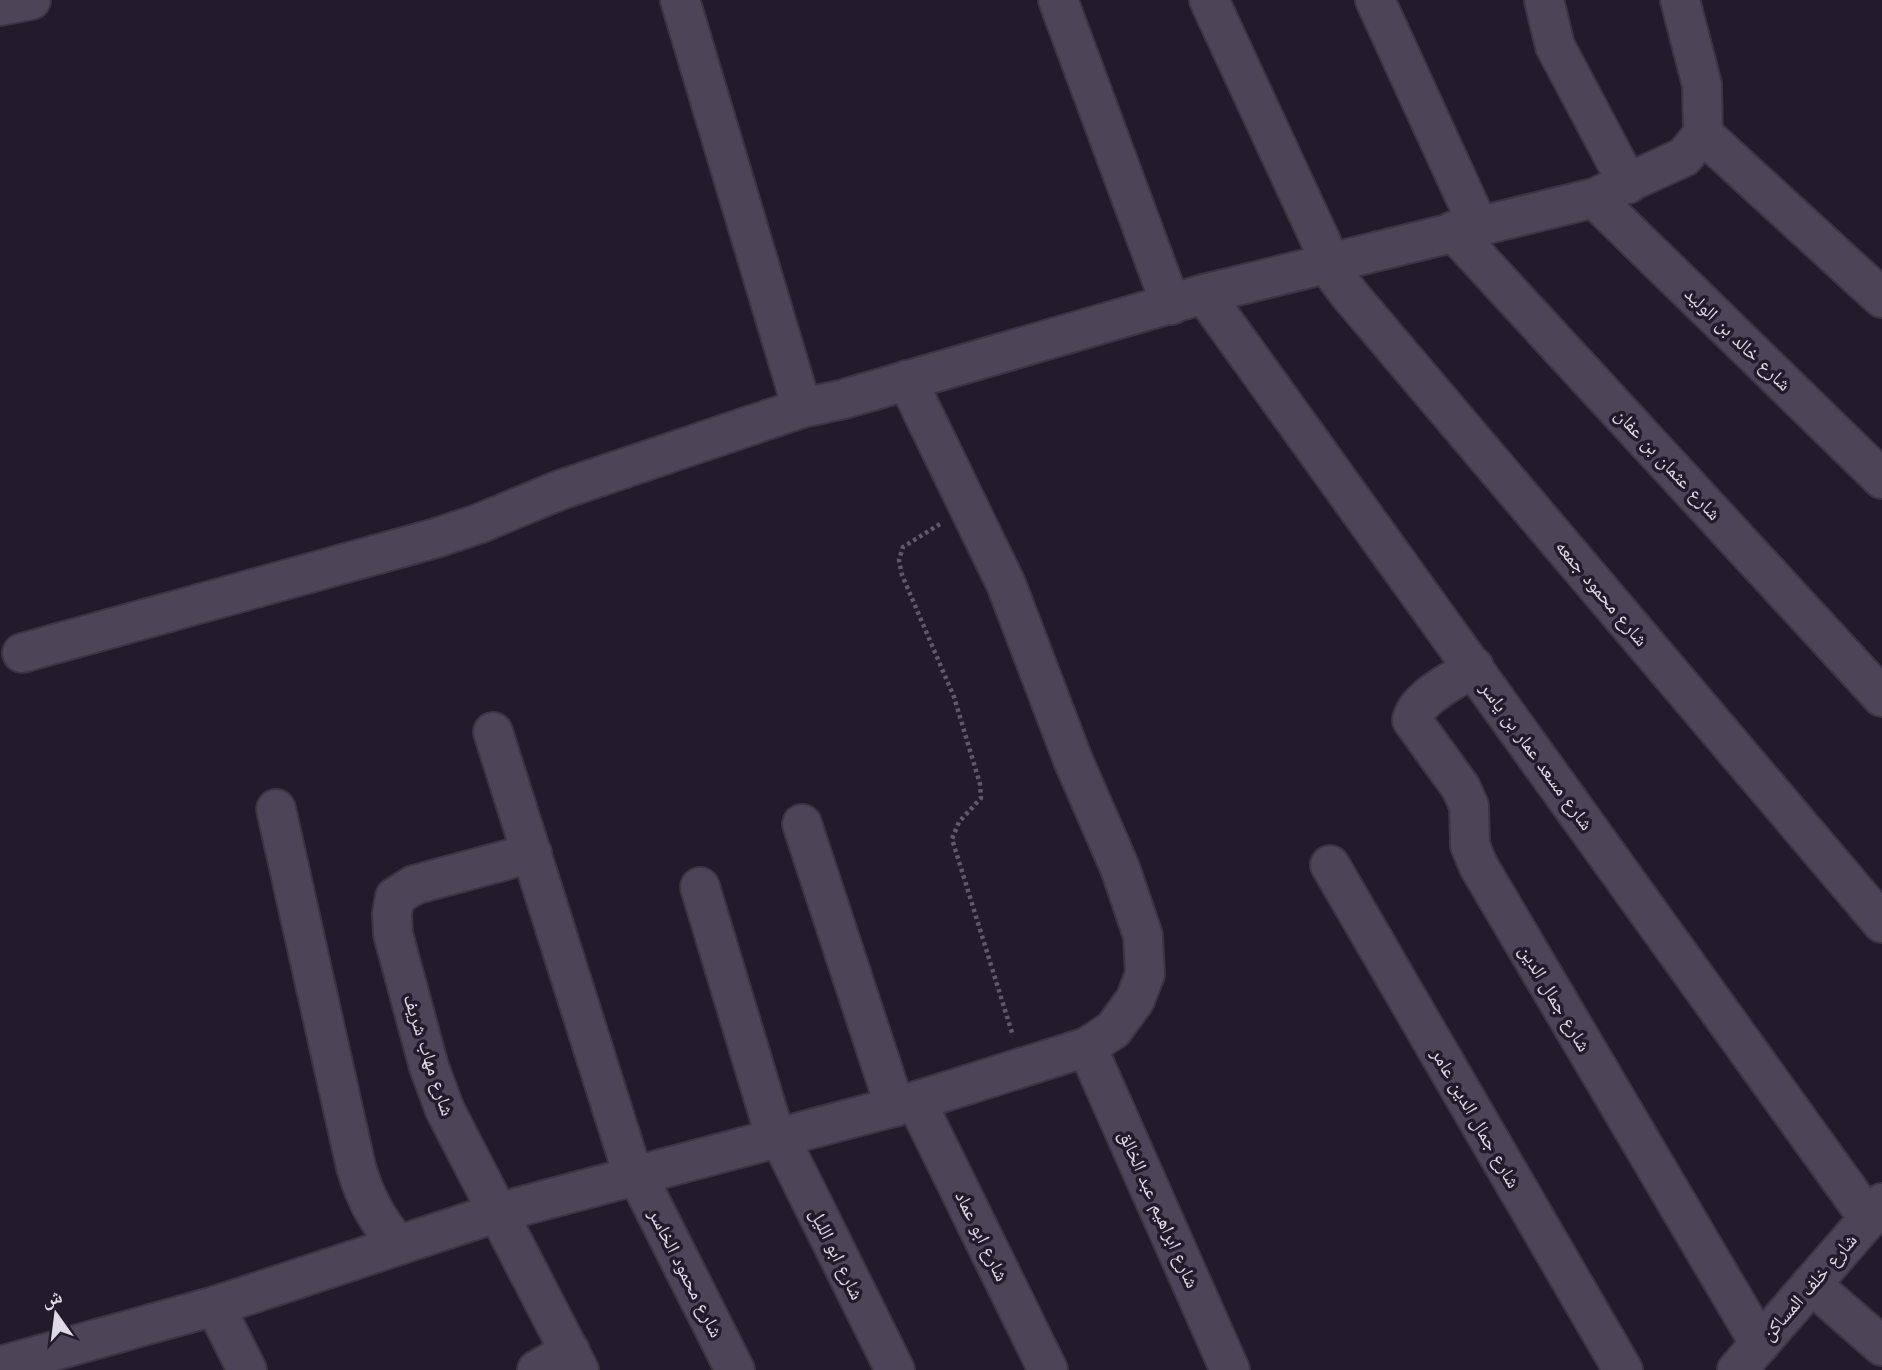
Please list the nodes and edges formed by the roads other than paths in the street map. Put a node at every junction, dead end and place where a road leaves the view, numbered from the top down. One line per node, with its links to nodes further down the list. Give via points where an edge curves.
1 (31, 0): 8 (street)
2 (680, 0): 16 (street)
3 (1058, 0): 14 (street, شارع مسعد عمار بن ياسر)
4 (1209, 0): 12 (street, شارع محمود جمعه)
5 (1375, 0): 11 (street, شارع عثمان بن عفان)
6 (1544, 0): 10 (street, شارع خالد بن الوليد, via 1555,46)
7 (1681, 0): 9 (street, via 1702,85)
8 (0, 6)
9 (1703, 134): 10 (street, via 1684,157); 13 (street)
10 (1611, 191): 11 (street); 17 (street, شارع خالد بن الوليد)
11 (1466, 228): 12 (street); 20 (street, شارع عثمان بن عفان)
12 (1327, 261): 14 (street); 27 (street, شارع محمود جمعه, via 1349,295)
13 (1882, 298)
14 (1188, 299): 15 (street); 19 (street, شارع مسعد عمار بن ياسر)
15 (907, 380): 16 (street); 28 (street, via 1006,583 1143,936 1145,974 1135,1000 1113,1030)
16 (802, 408): 18 (street, via 560,490 436,538)
17 (1882, 479)
18 (22, 653)
19 (1474, 667): 32 (street, شارع مسعد عمار بن ياسر); 39 (street, شارع جمال الدين, via 1422,703 1412,720 1461,788 1469,806 1470,845 1478,865)
20 (1882, 697)
21 (493, 732): 24 (street, شارع محمود الخاسر)
22 (276, 809): 34 (street, via 356,1167 365,1198)
23 (802, 824): 29 (street, شارع ابو عماد)
24 (532, 853): 31 (street, شارع محمود الخاسر); 33 (street, شارع مهاب شريف, via 414,885 395,897 391,913 429,1067)
25 (1330, 865): 48 (street, شارع جمال الدين عامر)
26 (700, 887): 30 (street, شارع ابو الليل)
27 (1882, 923)
28 (1087, 1047): 29 (street); 47 (street, شارع ابراهيم عبد الخالق)
29 (905, 1104): 30 (street); 46 (street, شارع ابو عماد)
30 (778, 1138): 31 (street); 45 (street, شارع ابو الليل)
31 (635, 1177): 33 (street); 44 (street, شارع محمود الخاسر)
32 (1875, 1211): 35 (street, شارع خلف المساكن)
33 (496, 1213): 34 (street); 40 (street, شارع مهاب شريف)
34 (398, 1245): 36 (street)
35 (1811, 1284): 37 (street); 39 (street, شارع خلف المساكن)
36 (215, 1306): 38 (street); 42 (street)
37 (1882, 1346)
38 (104, 1356): 41 (street)
39 (1748, 1357)
40 (575, 1361): 43 (street)
41 (0, 1366)
42 (247, 1370)
43 (537, 1370)
44 (735, 1370)
45 (895, 1370)
46 (1048, 1370)
47 (1230, 1370)
48 (1623, 1370)

